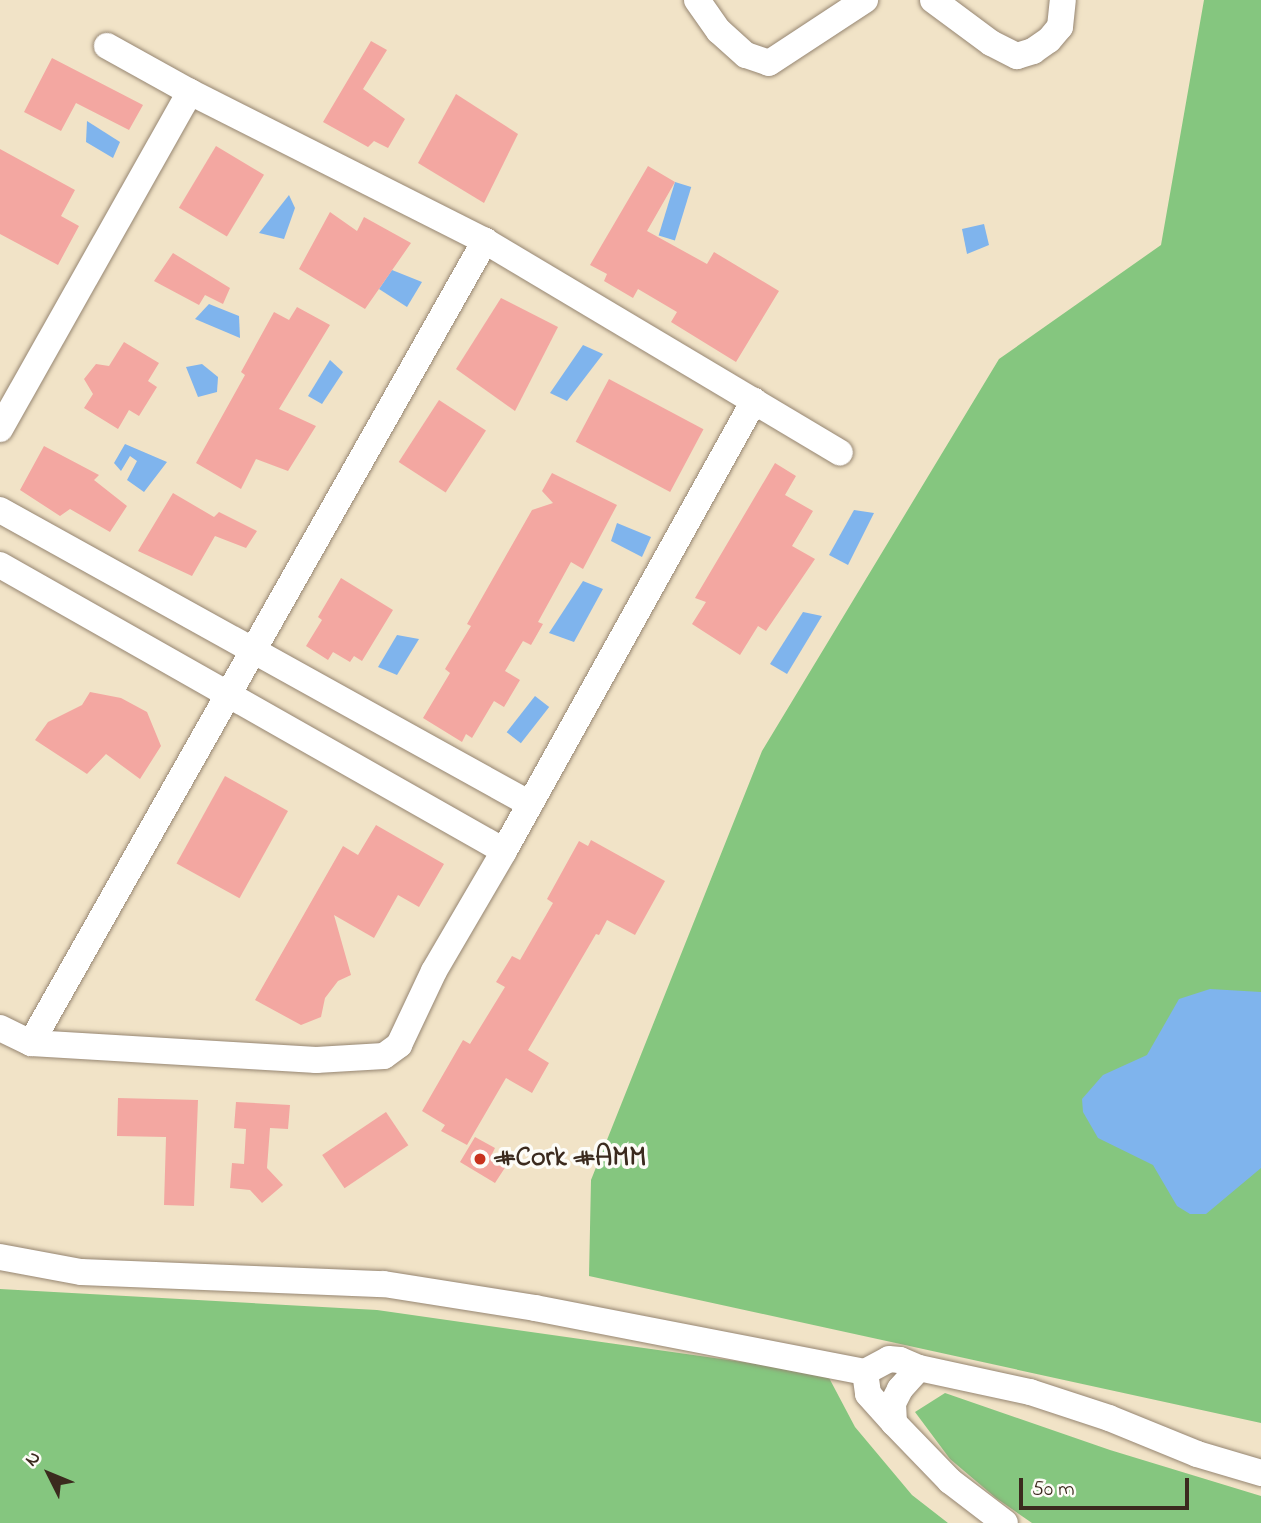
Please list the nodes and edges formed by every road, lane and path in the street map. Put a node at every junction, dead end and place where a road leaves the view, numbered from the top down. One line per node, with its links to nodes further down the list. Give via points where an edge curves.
1 (697, 0): 2 (street, via 719,31 746,55 769,63)
2 (865, 0)
3 (933, 0): 4 (street, via 991,43 1017,56 1033,51 1060,27)
4 (1063, 0)
5 (107, 46): 6 (street)
6 (190, 92): 7 (street); 9 (street)
7 (485, 241): 8 (street); 13 (street)
8 (754, 401): 10 (street); 15 (street)
9 (0, 429)
10 (840, 453)
11 (0, 510): 13 (street)
12 (0, 565): 14 (street)
13 (253, 650): 14 (street); 15 (street)
14 (228, 693): 16 (street); 18 (street)
15 (530, 804): 16 (street)
16 (504, 851): 18 (street, via 433,971 399,1045 384,1056 316,1060)
17 (0, 1028): 18 (street)
18 (31, 1043)
19 (0, 1257): 21 (street, via 81,1272 370,1284 452,1293)
20 (919, 1368): 21 (street, via 889,1359); 22 (street, via 893,1403); 23 (street, via 1030,1392)
21 (865, 1372): 22 (street, via 868,1394)
22 (894, 1423): 24 (street, via 950,1481)
23 (1261, 1473)
24 (1005, 1523)

